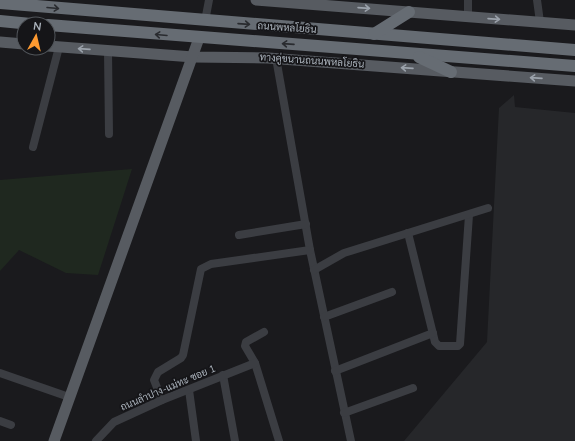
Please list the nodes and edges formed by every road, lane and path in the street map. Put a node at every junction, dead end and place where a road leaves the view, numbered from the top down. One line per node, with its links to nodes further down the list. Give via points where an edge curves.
1 (209, 0): 8 (street)
2 (256, 0): 6 (main road, one-way to 6)
3 (468, 0): 7 (street)
4 (537, 0): 10 (street)
5 (0, 3): 8 (highway, ถนนพหลโยธิน, one-way to 8)
6 (410, 12): 7 (main road); 14 (highway)
7 (468, 16): 10 (main road, one-way to 10)
8 (205, 21): 14 (highway, ถนนพหลโยธิน, one-way to 14); 15 (highway)
9 (0, 22): 11 (highway)
10 (540, 22): 12 (main road)
11 (16, 23)
12 (575, 25)
13 (56, 26): 15 (highway, ถนนพหลโยธิน, one-way to 13)
14 (374, 34): 19 (highway, ถนนพหลโยธิน)
15 (199, 38): 21 (highway, ถนนพหลโยธิน, one-way to 15); 23 (main road)
16 (0, 42): 17 (main road)
17 (16, 43)
18 (56, 46): 20 (main road, ทางคู่ขนานถนนพหลโยธิน, one-way to 18)
19 (575, 50)
20 (108, 51): 23 (main road, ทางคู่ขนานถนนพหลโยธิน); 28 (street)
21 (413, 54): 25 (highway, ถนนพหลโยธิน); 26 (highway)
22 (51, 56): 29 (street)
23 (193, 57): 24 (main road, ทางคู่ขนานถนนพหลโยธิน); 47 (main road)
24 (276, 58): 26 (main road, ทางคู่ขนานถนนพหลโยธิน, one-way to 24); 32 (street)
25 (575, 66)
26 (451, 72): 27 (main road, ทางคู่ขนานถนนพหลโยธิน, one-way to 26)
27 (575, 81)
28 (109, 134)
29 (33, 147)
30 (488, 208): 31 (street)
31 (469, 215): 33 (street); 40 (street, via 460,344 456,347 437,345)
32 (306, 224): 34 (street); 35 (street)
33 (408, 233): 36 (street, via 344,253); 40 (street)
34 (239, 235)
35 (310, 250): 36 (street); 48 (street, via 211,264 201,269 183,355 158,372 154,380)
36 (314, 270): 38 (street)
37 (392, 292): 38 (street)
38 (324, 317): 42 (street)
39 (264, 332): 41 (street, via 245,343)
40 (433, 333): 42 (street)
41 (255, 363): 44 (street, ถนนลำปาง-แม่ทะ ซอย 1); 56 (street)
42 (335, 371): 49 (street)
43 (0, 373): 47 (street)
44 (223, 375): 46 (street, ถนนลำปาง-แม่ทะ ซอย 1); 55 (street)
45 (413, 388): 49 (street)
46 (189, 390): 48 (street, ถนนลำปาง-แม่ทะ ซอย 1); 54 (street)
47 (69, 397): 52 (main road)
48 (162, 400): 53 (street, ถนนลำปาง-แม่ทะ ซอย 1, via 114,422)
49 (344, 413): 57 (street)
50 (0, 421): 51 (street)
51 (11, 425)
52 (54, 441)
53 (96, 441)
54 (196, 441)
55 (235, 441)
56 (279, 441)
57 (351, 441)

